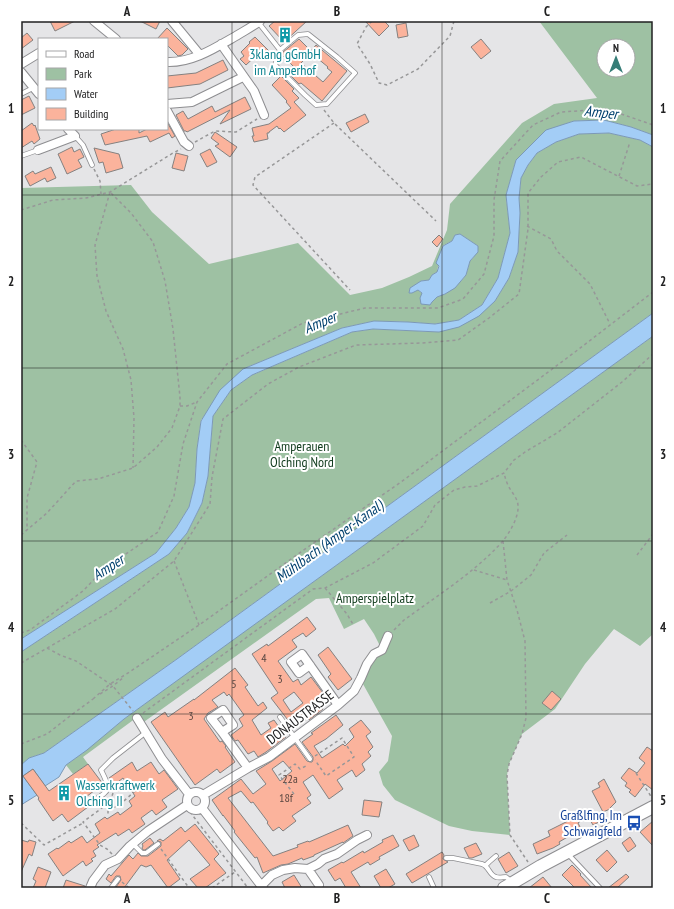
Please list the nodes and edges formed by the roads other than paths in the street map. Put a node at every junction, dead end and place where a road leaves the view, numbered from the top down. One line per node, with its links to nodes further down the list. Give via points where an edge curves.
1 (94, 21): 4 (street)
2 (172, 21): 8 (street)
3 (258, 21): 5 (street); 6 (lane)
4 (115, 38)
5 (221, 44): 8 (street); 12 (street)
6 (280, 50): 6 (lane, via 275,65 316,105 327,104 355,73 308,34 298,35)
7 (38, 54): 10 (street)
8 (200, 55): 9 (street, via 182,61)
9 (168, 62)
10 (21, 64)
11 (21, 72): 13 (street)
12 (243, 77): 16 (street, via 192,102); 18 (street, via 254,91)
13 (33, 88): 14 (street); 15 (lane)
14 (38, 93)
15 (21, 94)
16 (168, 104)
17 (168, 114): 21 (street)
18 (264, 115)
19 (69, 130): 20 (street)
20 (75, 136): 22 (street); 24 (lane)
21 (186, 144)
22 (38, 150): 23 (lane)
23 (21, 156)
24 (92, 165)
25 (388, 636): 27 (street, DONAUSTRASSE, via 382,650 374,654 367,664 354,691)
26 (310, 666): 27 (street)
27 (338, 705): 32 (street, DONAUSTRASSE)
28 (135, 716): 31 (street)
29 (280, 717): 32 (lane)
30 (222, 732): 34 (street)
31 (145, 733): 35 (street); 37 (lane, via 101,770 108,783 108,789)
32 (295, 737): 33 (lane); 34 (street, DONAUSTRASSE, via 269,757)
33 (312, 758)
34 (248, 768): 36 (street, DONAUSTRASSE)
35 (189, 794): 36 (street, via 197,792); 38 (street)
36 (203, 795): 40 (street, via 205,803)
37 (90, 803)
38 (186, 806): 40 (street, via 193,810); 42 (street)
39 (653, 807): 44 (street)
40 (202, 808): 53 (street)
41 (367, 836): 48 (street)
42 (133, 844): 43 (lane, via 142,853 146,853); 54 (street, via 118,859 105,865)
43 (158, 844)
44 (567, 852): 52 (street); 57 (lane)
45 (496, 856): 47 (lane)
46 (446, 858): 47 (lane)
47 (486, 865): 52 (lane, via 494,876 506,877)
48 (308, 869): 51 (street); 53 (street, via 283,870 272,875)
49 (429, 877): 56 (lane)
50 (118, 879): 55 (lane)
51 (319, 885)
52 (509, 886)
53 (262, 887)
54 (90, 888)
55 (111, 888)
56 (434, 888)
57 (600, 888)

